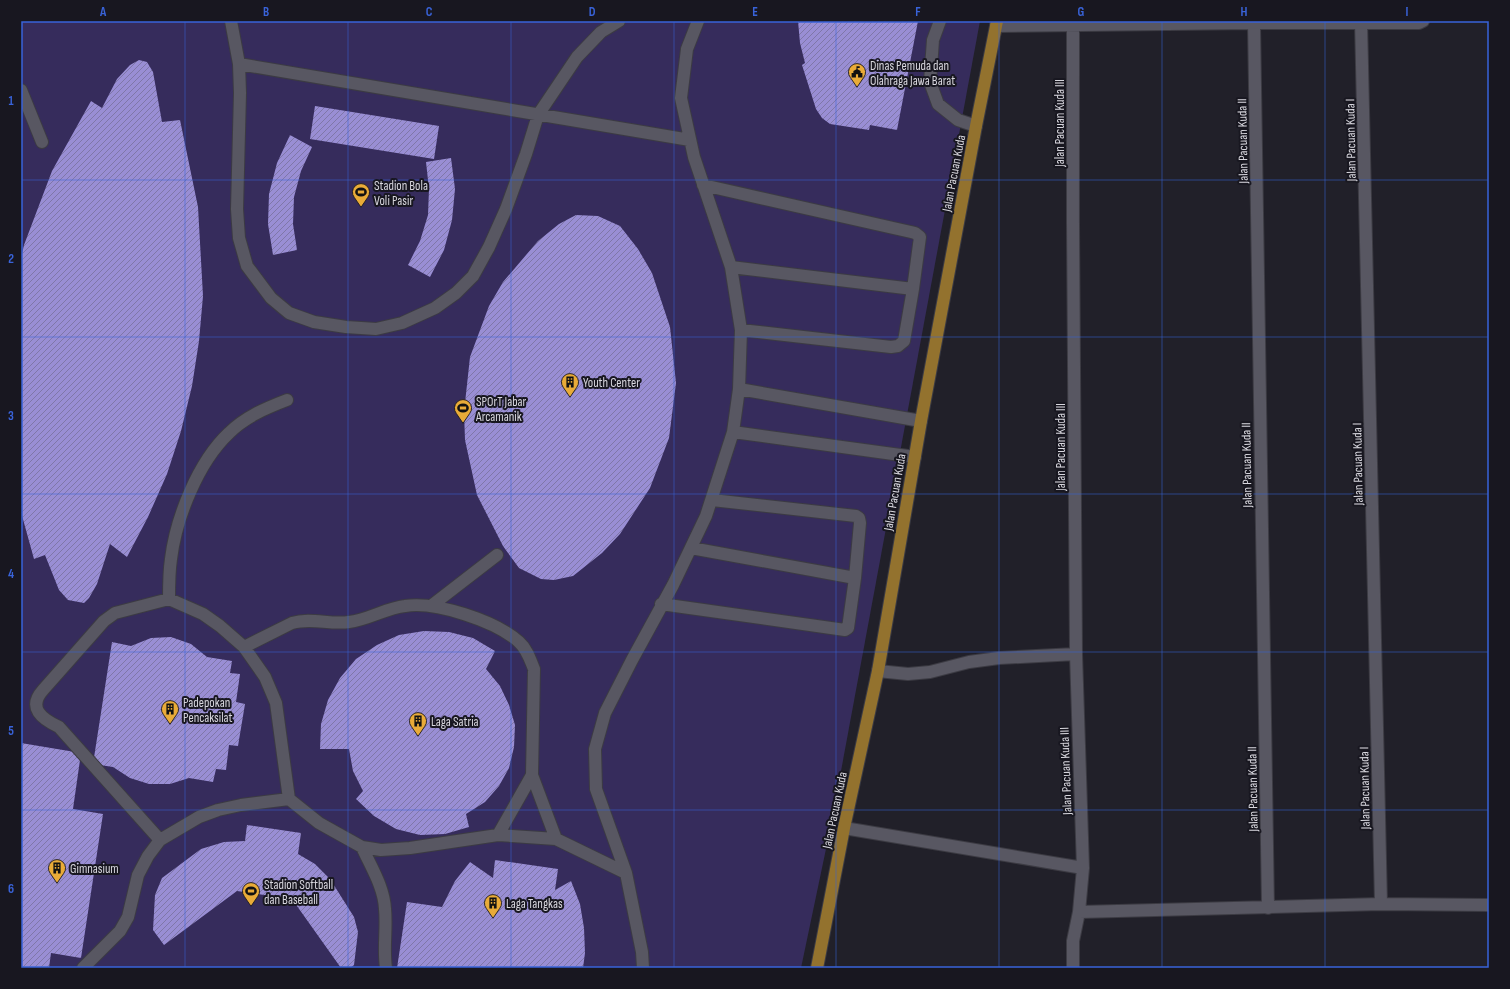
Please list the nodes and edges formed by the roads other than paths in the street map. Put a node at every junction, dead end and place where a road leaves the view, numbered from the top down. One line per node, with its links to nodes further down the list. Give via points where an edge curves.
1 (231, 21): 10 (street)
2 (619, 21): 12 (street, via 601,32 577,57)
3 (698, 21): 14 (street, via 687,49 681,98)
4 (940, 21): 13 (street, via 933,40 930,82 938,104 958,120)
5 (1423, 21): 6 (street)
6 (1362, 22): 7 (street); 44 (street, Jalan Pacuan Kuda I)
7 (1254, 23): 9 (street); 46 (street, Jalan Pacuan Kuda II)
8 (997, 24): 9 (street); 13 (main road, Jalan Pacuan Kuda)
9 (1074, 26): 33 (street, Jalan Pacuan Kuda III, via 1072,223)
10 (238, 64): 12 (street); 12 (street, via 240,93 236,208 239,238 247,266 271,298 289,313 314,322 376,329 402,323 435,308 456,293 474,276 489,248 506,209)
11 (21, 90): 15 (street)
12 (538, 115): 14 (street)
13 (976, 126): 22 (main road, Jalan Pacuan Kuda)
14 (690, 140): 16 (street)
15 (42, 142)
16 (703, 185): 17 (street); 18 (street, via 916,233 920,241)
17 (731, 267): 18 (street); 19 (street)
18 (913, 289): 19 (street, via 904,341 896,347)
19 (741, 330): 20 (street)
20 (739, 389): 22 (street); 23 (street)
21 (287, 400): 29 (street, via 263,409 228,433 198,474 177,529 171,558)
22 (921, 421): 24 (main road, Jalan Pacuan Kuda)
23 (733, 432): 24 (street); 25 (street)
24 (915, 457): 34 (main road, Jalan Pacuan Kuda)
25 (712, 500): 26 (street); 28 (street, via 858,517 860,523)
26 (691, 548): 28 (street); 30 (street)
27 (497, 555): 31 (street)
28 (855, 578): 30 (street, via 848,628 845,630)
29 (169, 599): 32 (street, via 203,614); 40 (street, via 115,613 104,621 37,697 36,704 39,713 59,727)
30 (661, 604): 43 (street, via 605,713 595,749 596,789)
31 (431, 606): 32 (street, via 399,606 347,623 299,620); 35 (street, via 479,619 502,629 520,643 529,655 534,668)
32 (244, 647): 36 (street, via 265,677 276,703)
33 (1076, 654): 34 (street, via 999,658 908,674); 42 (street, Jalan Pacuan Kuda III)
34 (878, 671): 37 (main road, Jalan Pacuan Kuda)
35 (532, 775): 38 (street); 39 (street)
36 (289, 799): 40 (street, via 241,804 218,810 199,817); 41 (street, via 319,823)
37 (844, 828): 42 (street); 51 (main road, Jalan Pacuan Kuda)
38 (498, 835): 39 (street); 41 (street, via 410,848 380,850)
39 (556, 839): 43 (street)
40 (160, 840): 48 (street, via 138,875 128,917 120,931)
41 (362, 847): 49 (street, via 384,898)
42 (1083, 868): 47 (street, Jalan Pacuan Kuda III)
43 (626, 873): 50 (street)
44 (1381, 904): 45 (street); 46 (street)
45 (1489, 905)
46 (1268, 908): 47 (street)
47 (1079, 912): 52 (street, Jalan Pacuan Kuda III, via 1073,941)
48 (83, 968)
49 (386, 968)
50 (643, 968)
51 (818, 968)
52 (1073, 968)

